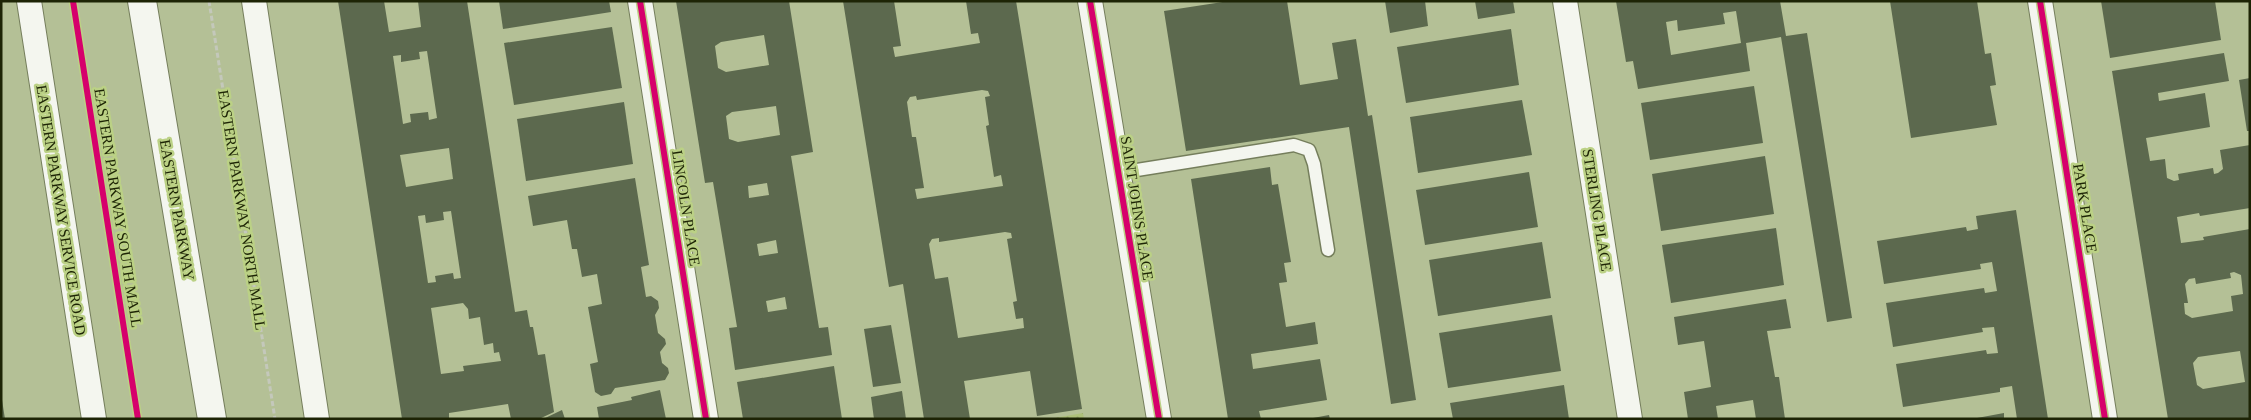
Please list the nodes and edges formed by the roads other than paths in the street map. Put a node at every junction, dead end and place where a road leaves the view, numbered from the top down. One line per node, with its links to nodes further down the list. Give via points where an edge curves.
1 (29, 1): 10 (street, EASTERN PARKWAY SERVICE ROAD)
2 (142, 1): 11 (main road, EASTERN PARKWAY)
3 (254, 1): 12 (street)
4 (640, 1): 13 (street, LINCOLN PLACE)
5 (1090, 1): 8 (street, SAINT JOHNS PLACE)
6 (1565, 1): 15 (street, STERLING PLACE)
7 (2040, 1): 16 (street, PARK PLACE)
8 (1118, 173): 9 (lane, via 1294,145 1309,150); 14 (street, SAINT JOHNS PLACE)
9 (1328, 250)
10 (94, 419)
11 (212, 419)
12 (317, 419)
13 (706, 419)
14 (1159, 419)
15 (1630, 419)
16 (2105, 419)

